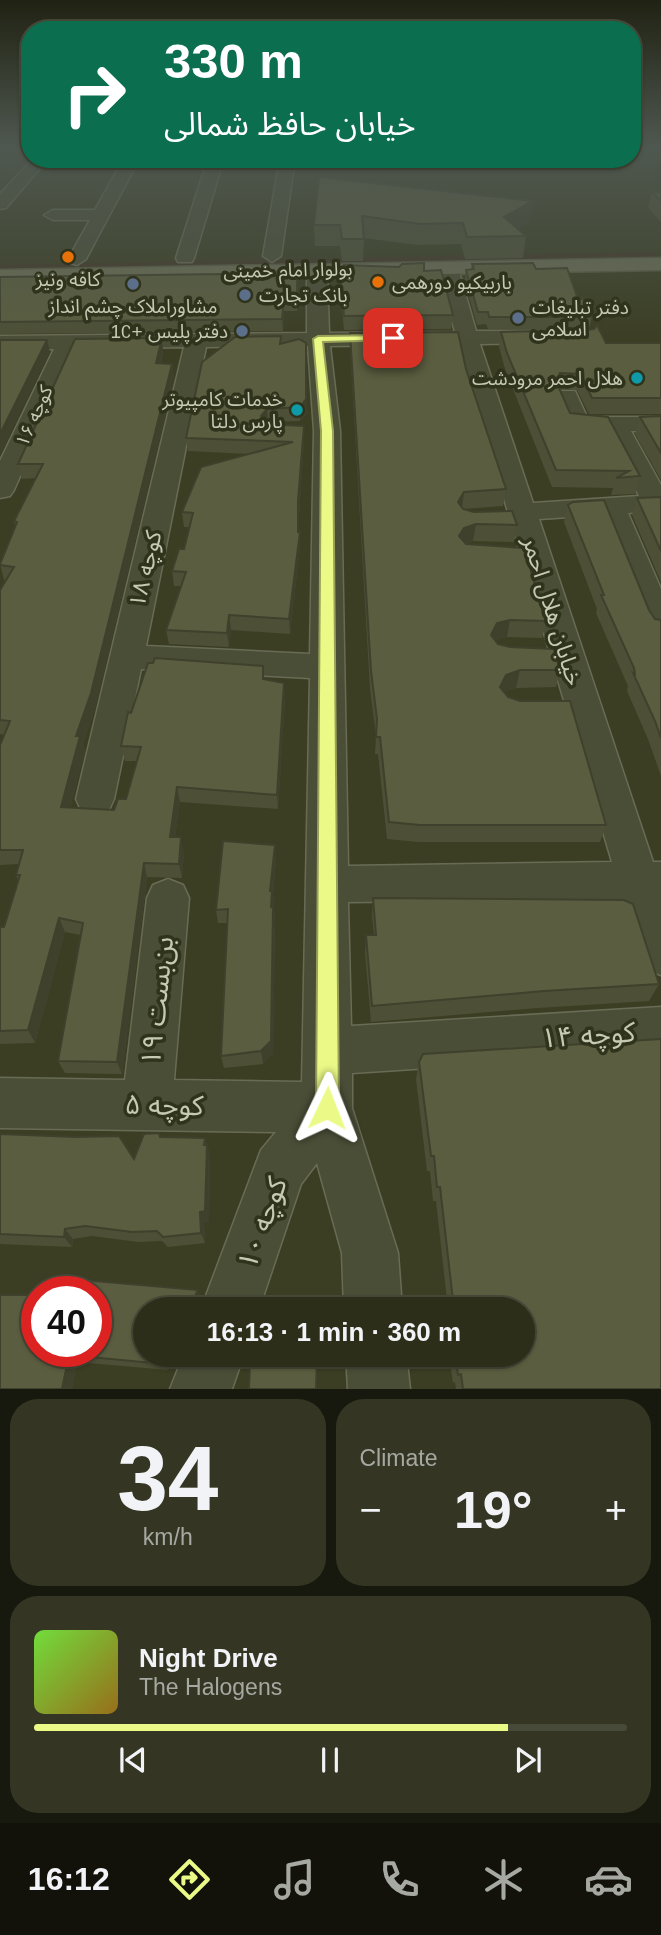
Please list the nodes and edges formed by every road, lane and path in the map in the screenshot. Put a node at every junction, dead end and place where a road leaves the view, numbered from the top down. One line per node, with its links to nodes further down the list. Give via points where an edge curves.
1 (199, 214): 8 (street)
2 (279, 214): 7 (street)
3 (53, 215): 4 (street)
4 (102, 215): 9 (street)
5 (298, 247): 7 (street)
6 (661, 249): 7 (main road, بولوار امام خمینی)
7 (273, 252): 8 (main road, بولوار امام خمینی)
8 (186, 258): 9 (main road, بولوار امام خمینی)
9 (77, 260): 10 (main road, بولوار امام خمینی)
10 (0, 261)
11 (661, 264): 12 (main road, بولوار امام خمینی)
12 (448, 268): 13 (main road, بولوار امام خمینی); 15 (street, خیابان هلال احمر)
13 (317, 270): 14 (main road, بولوار امام خمینی); 16 (street)
14 (0, 276)
15 (467, 337): 16 (street); 20 (street); 27 (street, خیابان هلال احمر)
16 (318, 339): 17 (street); 32 (street, via 315,431)
17 (197, 340): 19 (street); 31 (street, کوچه ۱۸)
18 (0, 342): 19 (street)
19 (68, 342): 24 (street, کوچه ۱۶)
20 (566, 342)
21 (567, 396): 23 (street, via 578,424)
22 (661, 424): 23 (street)
23 (615, 425): 25 (street)
24 (0, 490)
25 (659, 503): 26 (street)
26 (611, 506): 27 (street); 28 (street)
27 (514, 515): 30 (street, خیابان هلال احمر, via 523,554)
28 (661, 626)
29 (531, 652): 30 (street)
30 (567, 653): 34 (street, خیابان هلال احمر)
31 (126, 657): 32 (street); 35 (street, کوچه ۱۸)
32 (327, 667): 37 (street)
33 (543, 703): 34 (street)
34 (582, 704): 36 (street, خیابان هلال احمر)
35 (95, 799)
36 (649, 880): 37 (street); 39 (street, خیابان هلال احمر)
37 (327, 884): 41 (street)
38 (168, 898): 43 (street, بن‌بست ۱۹)
39 (661, 954)
40 (661, 1030): 41 (street, کوچه ۱۴)
41 (328, 1051): 44 (street)
42 (0, 1103): 43 (street, کوچه ۵)
43 (147, 1105): 44 (street, کوچه ۵)
44 (327, 1108): 45 (street, کوچه ۱۰, via 280,1169); 46 (street, via 370,1253)
45 (234, 1297)
46 (372, 1297)
47 (209, 1367): 49 (street)
48 (377, 1367): 50 (street)
49 (201, 1389)
50 (379, 1389)

